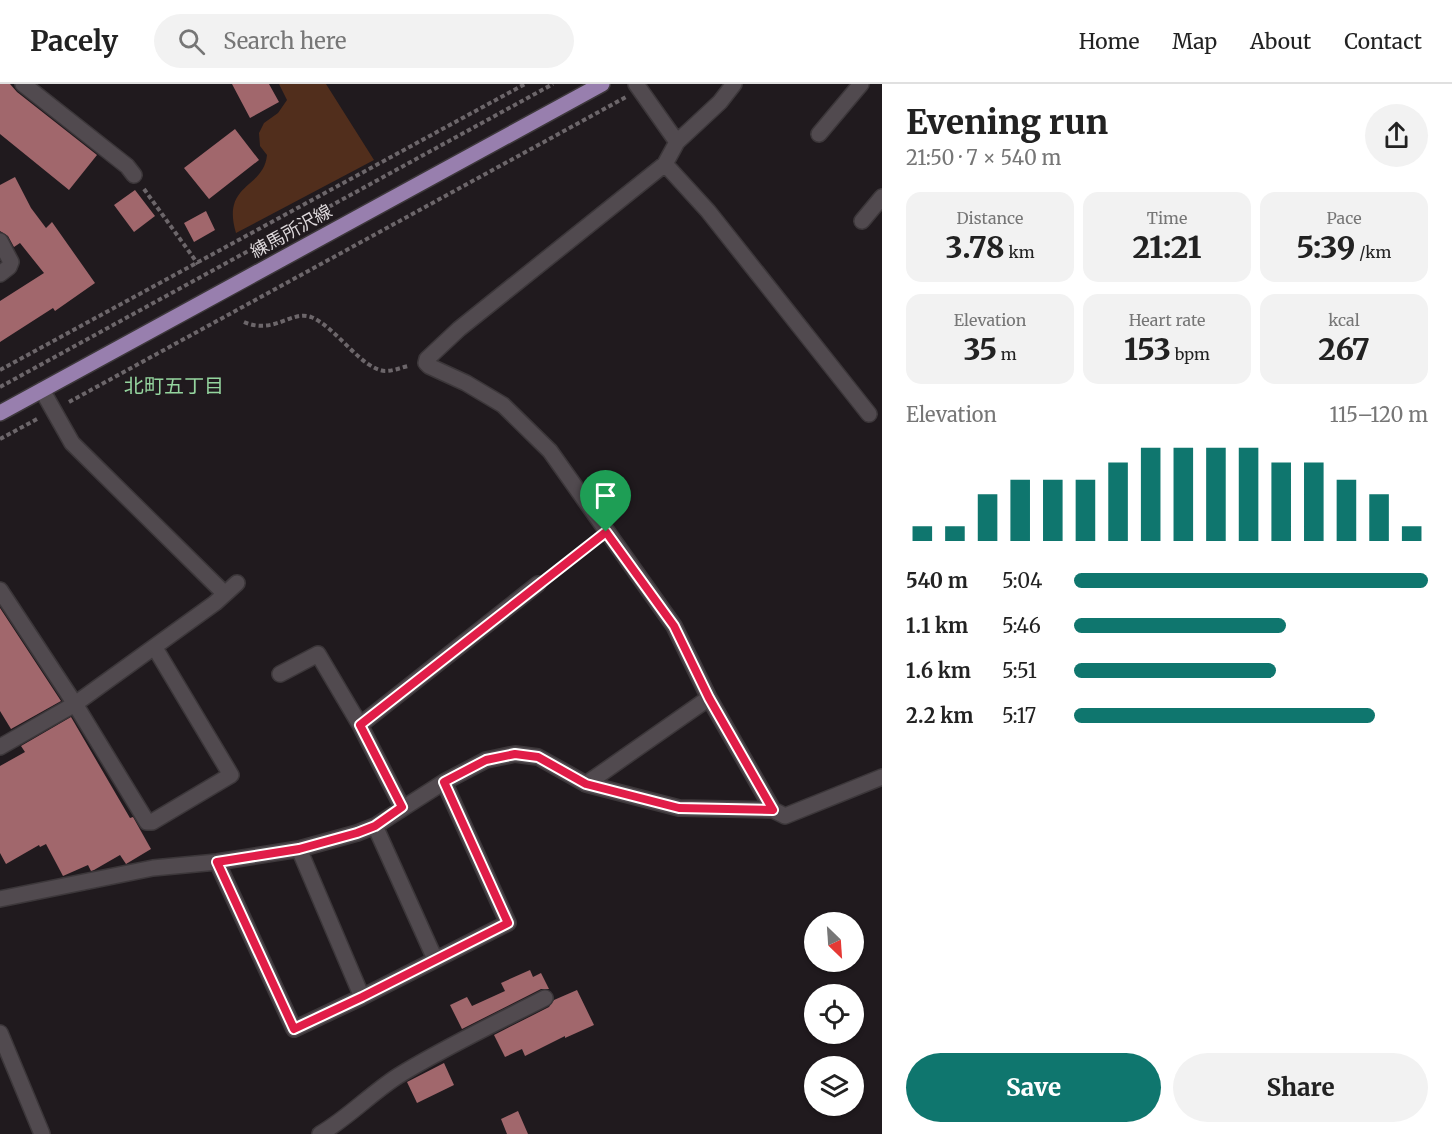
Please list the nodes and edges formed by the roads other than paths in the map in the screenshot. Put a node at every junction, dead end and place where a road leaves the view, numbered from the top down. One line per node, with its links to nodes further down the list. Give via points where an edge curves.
1 (23, 84): 9 (street)
2 (602, 84): 14 (main road, 練馬所沢線)
3 (734, 84): 7 (street)
4 (861, 84): 6 (street)
5 (638, 87): 7 (street)
6 (819, 134)
7 (677, 142): 8 (street)
8 (665, 164): 16 (street, via 708,211); 23 (street, via 459,329 426,363 503,405 550,451 674,626)
9 (134, 175)
10 (882, 197): 11 (street)
11 (862, 221)
12 (0, 241): 13 (street, via 12,262)
13 (0, 274)
14 (42, 390): 15 (main road, 練馬所沢線); 20 (street, via 79,451)
15 (0, 413)
16 (869, 414)
17 (237, 583): 20 (street)
18 (538, 584): 25 (street)
19 (0, 590): 24 (street)
20 (225, 594): 21 (street)
21 (155, 648): 24 (street); 24 (street, via 231,775 147,822)
22 (280, 674): 25 (street, via 318,654)
23 (709, 698): 29 (street); 31 (street)
24 (75, 704): 26 (street)
25 (360, 725): 30 (street)
26 (0, 747)
27 (882, 777): 31 (street, via 785,816)
28 (444, 782): 29 (street, via 486,760 515,754 538,757); 30 (street); 36 (street, via 508,923)
29 (586, 784): 31 (street, via 679,808)
30 (402, 807): 32 (street)
31 (773, 810)
32 (375, 826): 33 (street); 36 (street)
33 (299, 849): 34 (street); 37 (street)
34 (217, 862): 35 (street, via 153,868); 37 (street, via 294,1029)
35 (0, 899)
36 (435, 959): 37 (street)
37 (362, 997)
38 (545, 998): 41 (street, via 398,1076)
39 (0, 1033): 40 (street)
40 (42, 1134)
41 (320, 1134)

